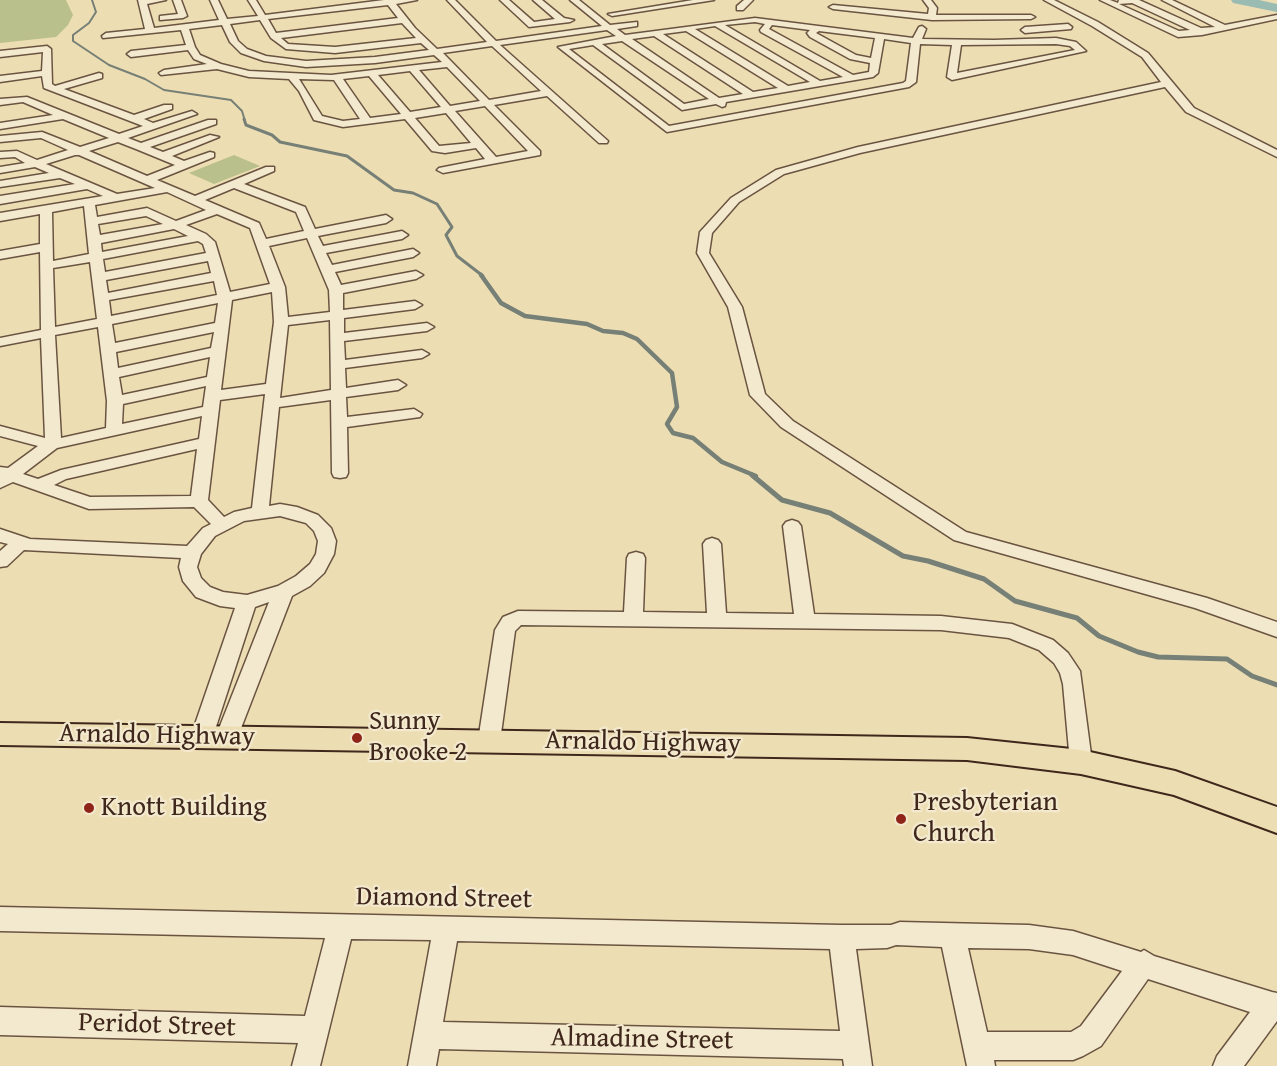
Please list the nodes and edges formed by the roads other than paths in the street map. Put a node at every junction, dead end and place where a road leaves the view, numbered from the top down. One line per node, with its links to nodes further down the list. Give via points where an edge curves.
1 (162, 0): 17 (street)
2 (177, 0): 39 (street, via 183,16)
3 (214, 0): 43 (street)
4 (252, 0): 33 (street)
5 (321, 0): 28 (street)
6 (413, 0): 18 (street)
7 (451, 0): 71 (street)
8 (504, 0): 41 (street, via 532,25)
9 (537, 0): 41 (street)
10 (574, 0): 34 (street)
11 (710, 0): 31 (street)
12 (863, 0): 30 (street)
13 (893, 0): 32 (street)
14 (927, 0): 25 (street)
15 (1052, 0): 98 (street, via 1137,49)
16 (1166, 0): 53 (street)
17 (142, 1): 39 (street)
18 (389, 1): 20 (street); 29 (street)
19 (1108, 2): 59 (street, via 1133,0); 59 (street, via 1174,34)
20 (356, 3): 28 (street)
21 (614, 4): 31 (street)
22 (750, 4): 24 (street)
23 (830, 4): 30 (street); 35 (street)
24 (736, 8)
25 (933, 8): 26 (street); 38 (street)
26 (943, 8)
27 (1008, 8): 36 (street)
28 (327, 10): 33 (street, via 292,10)
29 (398, 11): 40 (street); 47 (street)
30 (864, 11): 32 (street)
31 (626, 13): 34 (street)
32 (899, 15): 38 (street)
33 (262, 17): 43 (street); 47 (street)
34 (596, 17): 41 (street); 48 (street)
35 (826, 17)
36 (1031, 17): 38 (street); 54 (street)
37 (1277, 17): 53 (street)
38 (932, 18)
39 (148, 20): 55 (street)
40 (404, 20): 56 (street); 62 (street)
41 (562, 21)
42 (771, 21): 45 (street); 52 (street); 95 (street, via 764,30)
43 (224, 22): 46 (street); 78 (street, via 234,42)
44 (640, 23): 48 (street)
45 (717, 24): 51 (street); 97 (street)
46 (184, 26): 55 (street); 64 (street)
47 (267, 27): 62 (street)
48 (608, 27): 65 (street); 71 (street)
49 (910, 27): 68 (street, via 927,29)
50 (1068, 27): 54 (street)
51 (687, 28): 60 (street); 101 (street)
52 (817, 28): 63 (street); 82 (street, via 813,35 853,57)
53 (1224, 28): 59 (street)
54 (1047, 29): 57 (street)
55 (150, 30): 61 (street)
56 (412, 30): 58 (street); 67 (street)
57 (1014, 31)
58 (401, 32)
59 (1202, 32)
60 (655, 33): 65 (street); 104 (street)
61 (106, 36)
62 (274, 36): 73 (street)
63 (880, 36): 68 (street); 82 (street)
64 (187, 37): 72 (street); 74 (street)
65 (624, 38): 69 (street); 106 (street)
66 (332, 40): 73 (street)
67 (423, 40): 73 (street, via 335,50); 75 (street)
68 (916, 40): 70 (street); 114 (street, via 911,82 906,85)
69 (594, 42): 106 (street, via 681,107); 114 (street, via 562,47 667,129)
70 (957, 42): 79 (street); 79 (street, via 952,77)
71 (494, 44): 75 (street); 103 (street)
72 (113, 45)
73 (286, 46): 78 (street)
74 (191, 47): 77 (street); 80 (street)
75 (436, 51): 78 (street, via 337,63 291,63); 83 (street)
76 (0, 54): 84 (street)
77 (131, 54)
78 (254, 55)
79 (993, 56): 79 (street, via 1028,63 1024,58 1028,56 1055,58 1082,51 1062,41)
80 (197, 57): 81 (street); 85 (street)
81 (187, 58)
82 (876, 61): 95 (street, via 873,73)
83 (450, 63): 86 (street); 108 (street)
84 (12, 65): 87 (street); 87 (street, via 46,49); 96 (street)
85 (218, 66): 88 (street); 89 (street)
86 (412, 68): 90 (street); 111 (street)
87 (47, 73): 100 (street)
88 (164, 73)
89 (249, 74): 92 (street); 93 (street)
90 (372, 74): 94 (street); 116 (street)
91 (99, 76): 100 (street)
92 (219, 78)
93 (293, 78): 94 (street); 119 (street, via 318,118 343,124)
94 (337, 78): 119 (street)
95 (852, 78): 97 (street)
96 (0, 79)
97 (819, 84): 101 (street)
98 (1167, 84): 129 (street, via 1201,117); 219 (street, via 858,150 780,172 735,200 706,232 703,254 735,307 758,395 787,424 960,536 1200,603)
99 (35, 86): 100 (street)
100 (51, 87): 105 (street)
101 (786, 89): 104 (street)
102 (92, 90): 105 (street)
103 (549, 93): 108 (street); 125 (street)
104 (751, 95): 106 (street)
105 (74, 96): 117 (street)
106 (718, 101): 114 (street)
107 (0, 102): 109 (street, via 24,99)
108 (487, 103): 111 (street); 133 (street, via 536,153)
109 (44, 107): 112 (street); 115 (street)
110 (168, 107): 117 (street)
111 (447, 109): 116 (street); 126 (street)
112 (22, 111)
113 (192, 114): 121 (street)
114 (738, 115)
115 (63, 116): 120 (street); 123 (street)
116 (408, 116): 119 (street); 126 (street, via 436,149)
117 (134, 119): 121 (street)
118 (212, 122): 127 (street)
119 (368, 122)
120 (0, 126)
121 (153, 126): 123 (street)
122 (214, 137): 132 (street)
123 (118, 138): 127 (street); 128 (street)
124 (0, 140): 128 (street, via 42,135)
125 (603, 141)
126 (478, 145): 133 (street)
127 (140, 147): 132 (street)
128 (76, 151): 134 (street); 140 (street)
129 (1277, 154)
130 (0, 155): 134 (street, via 17,154)
131 (210, 155): 135 (street)
132 (163, 156): 135 (street)
133 (493, 161): 138 (street)
134 (36, 164): 137 (street); 139 (street)
135 (184, 165): 140 (street)
136 (270, 169): 142 (street)
137 (0, 170)
138 (443, 170)
139 (60, 175): 141 (street); 143 (street)
140 (147, 180): 144 (street)
141 (0, 184)
142 (234, 184): 147 (street); 155 (street, via 301,210)
143 (87, 186): 145 (street); 146 (street)
144 (166, 189): 145 (street); 147 (street)
145 (117, 198): 148 (street)
146 (0, 200)
147 (194, 201): 150 (street)
148 (89, 202): 149 (street); 153 (street)
149 (46, 209): 151 (street); 160 (street)
150 (216, 210): 154 (street); 159 (street, via 255,226)
151 (0, 217)
152 (386, 219): 155 (street)
153 (93, 221): 154 (street, via 147,212); 158 (street)
154 (176, 225): 157 (street); 158 (street)
155 (312, 233): 159 (street); 161 (street)
156 (402, 235): 161 (street)
157 (202, 237): 164 (street, via 209,242); 165 (street)
158 (94, 240): 165 (street)
159 (263, 243): 171 (street)
160 (46, 248): 163 (street); 166 (street)
161 (319, 250): 167 (street)
162 (414, 253): 167 (street)
163 (0, 255)
164 (213, 256): 169 (street); 170 (street)
165 (95, 257): 166 (street); 170 (street)
166 (46, 266): 181 (street)
167 (327, 270): 172 (street)
168 (416, 275): 172 (street)
169 (219, 276): 173 (street); 174 (street)
170 (98, 277): 173 (street)
171 (278, 287): 174 (street); 178 (street)
172 (336, 290): 176 (street)
173 (100, 298): 177 (street)
174 (225, 298): 177 (street); 179 (street)
175 (415, 305): 176 (street)
176 (336, 314): 178 (street); 182 (street)
177 (104, 321): 181 (street); 184 (street)
178 (281, 322): 192 (street)
179 (221, 326): 184 (street); 185 (street)
180 (427, 327): 182 (street)
181 (48, 333): 183 (street); 200 (street)
182 (336, 338): 187 (street)
183 (0, 342)
184 (108, 349): 188 (street)
185 (218, 351): 188 (street); 189 (street)
186 (422, 354): 187 (street)
187 (337, 365): 191 (street)
188 (112, 374): 193 (street)
189 (214, 380): 193 (street); 194 (street)
190 (398, 385): 191 (street)
191 (338, 393): 192 (street); 196 (street)
192 (272, 396): 194 (street); 205 (street)
193 (115, 401): 198 (street)
194 (211, 403): 198 (street); 199 (street)
195 (414, 414): 196 (street)
196 (339, 423): 201 (street)
197 (0, 431): 200 (street)
198 (114, 431): 200 (street)
199 (206, 442): 203 (street, via 61,475); 204 (street)
200 (53, 443): 202 (street)
201 (340, 473)
202 (4, 477): 203 (street)
203 (39, 485): 204 (street, via 89,503)
204 (198, 501): 206 (street)
205 (260, 511): 206 (street); 214 (street, via 279,510 312,519 322,528 327,541 317,568)
206 (221, 524): 211 (street)
207 (792, 526): 218 (street)
208 (0, 535): 209 (street)
209 (21, 543): 211 (street); 213 (street)
210 (712, 544): 217 (street)
211 (192, 552): 215 (street, via 188,567 192,581 202,592)
212 (636, 558): 216 (street)
213 (0, 561)
214 (285, 591): 215 (street); 221 (street)
215 (247, 602): 221 (street)
216 (633, 619): 217 (street); 222 (street, via 530,617 510,622)
217 (717, 620): 218 (street)
218 (805, 621): 223 (street, via 941,623 1012,631 1038,641 1071,671)
219 (1277, 630)
220 (0, 734): 221 (main road, Arnaldo Highway)
221 (214, 736): 222 (main road, Arnaldo Highway)
222 (489, 741): 223 (main road, Arnaldo Highway, via 967,749)
223 (1081, 762): 224 (main road, Arnaldo Highway, via 1175,783)
224 (1277, 820)
225 (0, 919): 226 (street, Diamond Street)
226 (341, 927): 227 (street, Diamond Street); 233 (street)
227 (446, 929): 229 (street, Diamond Street); 234 (street)
228 (953, 936): 229 (street, Diamond Street); 230 (street, Diamond Street, via 1029,937 1073,943); 236 (street)
229 (841, 937): 235 (street)
230 (1144, 963): 231 (street, Diamond Street); 236 (street, via 1091,1036 1073,1046)
231 (1275, 1006): 239 (street)
232 (0, 1021): 233 (street, Peridot Street)
233 (315, 1030): 237 (street)
234 (428, 1035): 235 (street, Almadine Street); 238 (street)
235 (857, 1056)
236 (979, 1056)
237 (306, 1066)
238 (422, 1066)
239 (1227, 1066)

